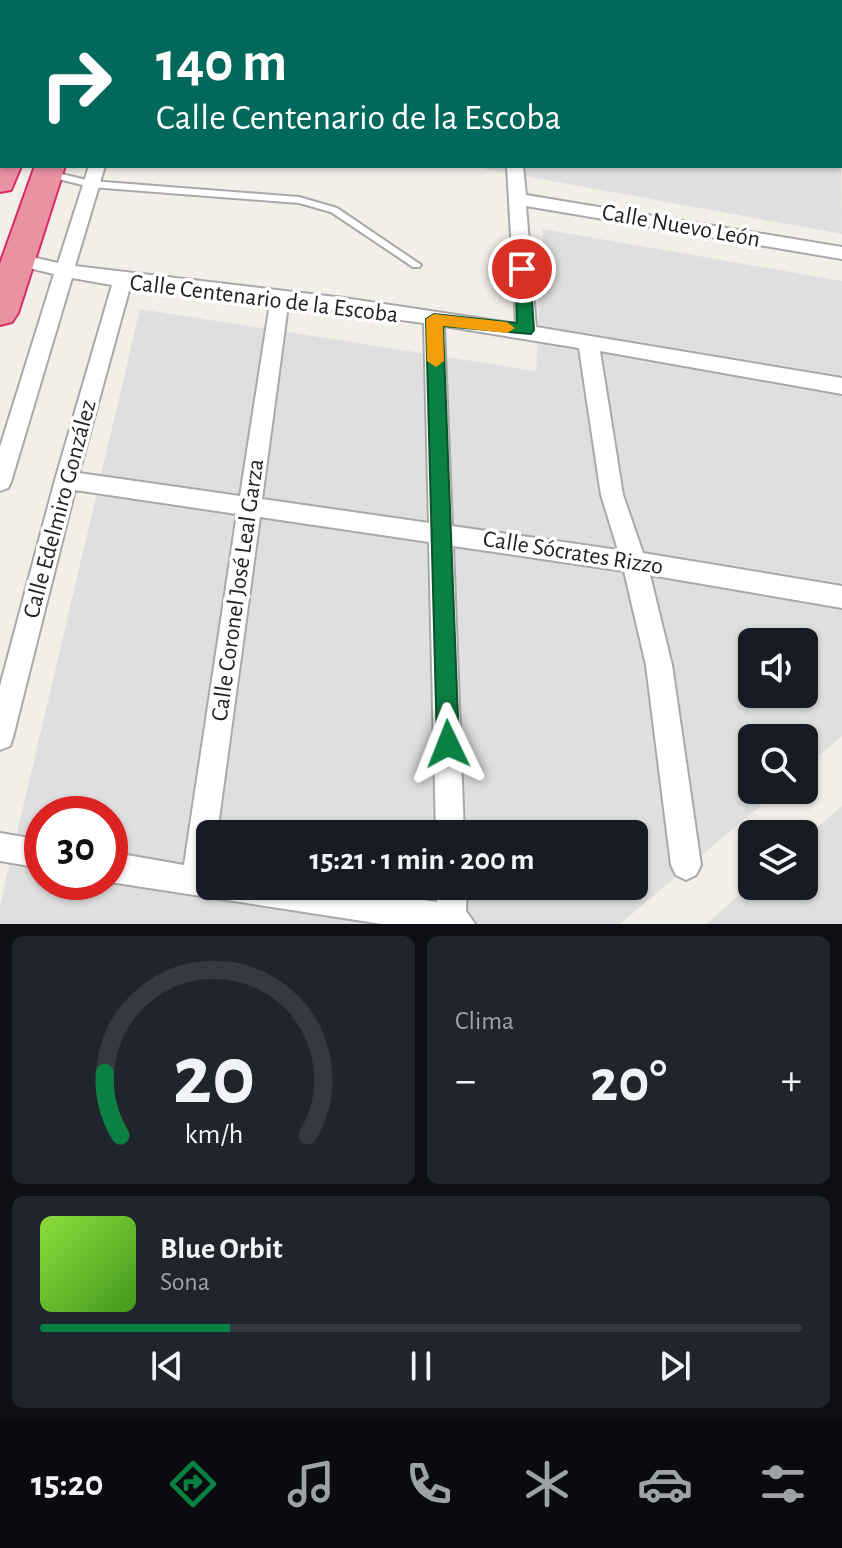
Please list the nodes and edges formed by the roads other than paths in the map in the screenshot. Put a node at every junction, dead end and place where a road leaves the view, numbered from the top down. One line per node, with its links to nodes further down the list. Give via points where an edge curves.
1 (515, 168): 4 (street)
2 (48, 170): 3 (lane); 6 (highway)
3 (94, 175): 7 (lane, via 299,200 334,210); 8 (street)
4 (519, 199): 5 (street, Calle Nuevo León); 13 (street)
5 (842, 253)
6 (19, 260): 8 (street, Calle Centenario de la Escoba); 11 (highway)
7 (416, 265)
8 (66, 272): 9 (street, Calle Centenario de la Escoba); 17 (street)
9 (122, 282): 10 (street, Calle Centenario de la Escoba); 16 (street, Calle Edelmiro González)
10 (280, 297): 12 (street, Calle Centenario de la Escoba); 18 (street, Calle Coronel José Leal Garza)
11 (0, 313)
12 (434, 319): 13 (street, Calle Centenario de la Escoba); 19 (street)
13 (526, 330): 14 (street, Calle Centenario de la Escoba)
14 (588, 341): 15 (street, Calle Centenario de la Escoba); 20 (street, via 612,495)
15 (842, 386)
16 (66, 480): 18 (street, Calle Sócrates Rizzo); 22 (street, Calle Edelmiro González)
17 (0, 482)
18 (250, 505): 19 (street, Calle Sócrates Rizzo); 23 (street, Calle Coronel José Leal Garza)
19 (443, 533): 20 (street, Calle Sócrates Rizzo); 24 (street)
20 (633, 562): 21 (street, Calle Sócrates Rizzo); 27 (street, via 659,665)
21 (842, 597)
22 (0, 737)
23 (216, 820)
24 (450, 820)
25 (0, 847): 26 (street)
26 (24, 851)
27 (686, 865)
28 (128, 870): 29 (street)
29 (196, 882)
30 (313, 900): 32 (street)
31 (453, 900): 32 (street)
32 (455, 922)

